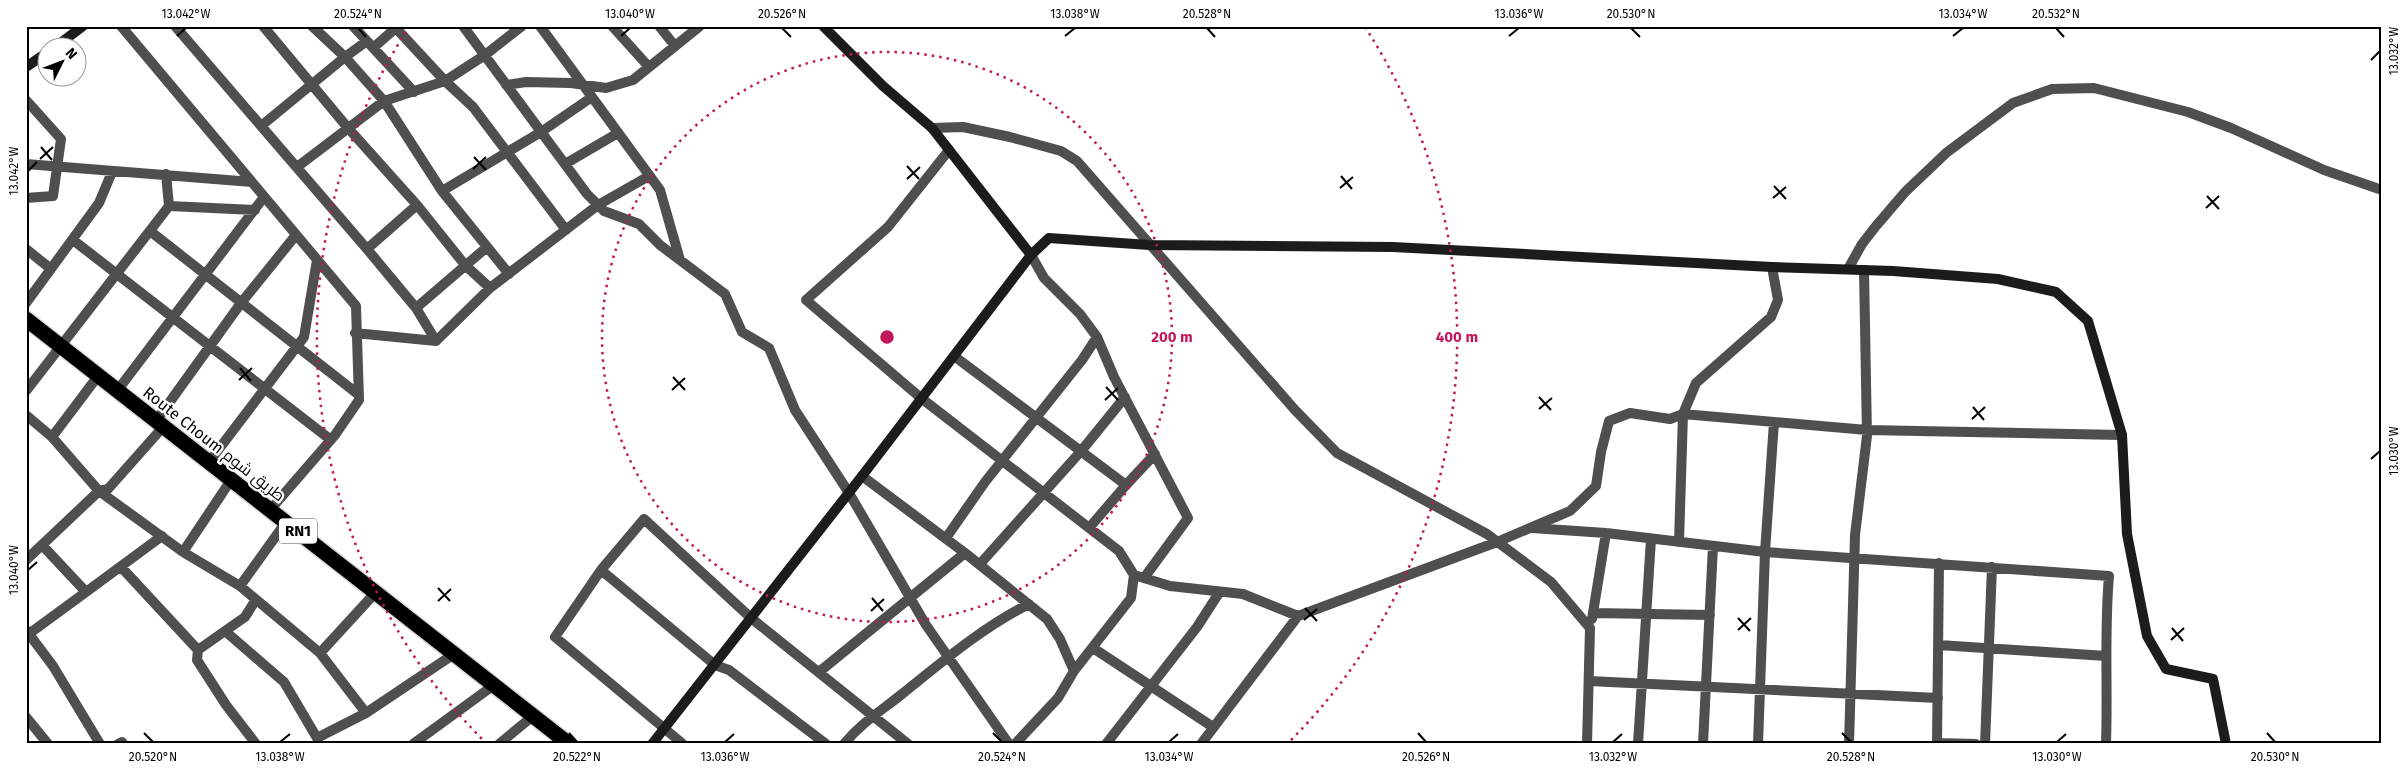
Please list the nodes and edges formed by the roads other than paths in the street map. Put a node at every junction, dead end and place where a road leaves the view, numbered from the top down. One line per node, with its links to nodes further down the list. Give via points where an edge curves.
1 (83, 26): 15 (street)
2 (121, 26): 45 (street)
3 (175, 26): 31 (street)
4 (263, 26): 24 (street)
5 (312, 26): 19 (street)
6 (353, 26): 16 (street)
7 (463, 26): 18 (street)
8 (522, 26): 18 (street)
9 (540, 26): 25 (street)
10 (612, 26): 22 (street)
11 (659, 26): 17 (street)
12 (700, 26): 17 (street)
13 (823, 26): 33 (street, via 883,86)
14 (396, 27): 16 (street); 23 (street)
15 (67, 38)
16 (370, 45): 19 (street); 27 (street)
17 (675, 46): 22 (street)
18 (485, 56): 23 (street); 26 (street)
19 (345, 57): 24 (street); 30 (street)
20 (38, 59): 21 (street)
21 (26, 67)
22 (649, 67): 25 (street, via 633,80 606,88)
23 (445, 81): 27 (street); 37 (street, via 473,107)
24 (311, 84): 31 (street); 32 (street)
25 (582, 84): 26 (street, via 526,82); 28 (street)
26 (506, 85): 34 (street)
27 (414, 92): 30 (street)
28 (592, 97): 34 (street); 35 (street)
29 (26, 100): 40 (street, via 61,139)
30 (384, 101): 32 (street); 47 (street)
31 (261, 126): 41 (street)
32 (348, 128): 41 (street); 52 (street)
33 (932, 128): 36 (street); 58 (street, via 962,127 1061,150 1077,161)
34 (541, 132): 37 (street); 39 (street)
35 (618, 133): 39 (street); 44 (street)
36 (949, 150): 62 (street); 92 (street, via 888,227 806,300)
37 (507, 152): 47 (street); 54 (street)
38 (26, 164): 40 (street)
39 (565, 164): 50 (street)
40 (58, 166): 42 (street); 49 (street, via 54,196)
41 (297, 167): 61 (street)
42 (112, 172): 43 (street); 57 (street, via 99,203)
43 (166, 174): 45 (street); 51 (street)
44 (649, 176): 50 (street); 64 (street, via 660,190)
45 (252, 182): 48 (street)
46 (2382, 190): 68 (street, via 2324,170 2231,128 2181,110 2094,88 2052,89 2013,103 1946,153 1881,220)
47 (442, 191): 59 (street)
48 (264, 197): 53 (street); 56 (street)
49 (26, 198)
50 (598, 205): 54 (street); 64 (street, via 604,211 639,224)
51 (169, 206): 53 (street); 55 (street)
52 (418, 206): 61 (street); 65 (street)
53 (255, 210): 72 (street)
54 (566, 230): 71 (street)
55 (150, 232): 70 (street); 72 (street)
56 (296, 235): 63 (street); 75 (street)
57 (73, 240): 67 (street); 70 (street)
58 (1149, 245): 62 (street, via 1049,238); 66 (street, via 1394,247); 120 (street, via 1336,453)
59 (487, 247): 65 (street); 71 (street)
60 (26, 249): 67 (street)
61 (367, 249): 76 (street)
62 (1031, 255): 80 (street, via 1044,278 1080,314); 85 (street)
63 (317, 260): 79 (street, via 356,306); 84 (street, via 304,336)
64 (680, 260): 110 (street, via 725,294 742,332 769,348 794,410)
65 (465, 265): 73 (street); 76 (street)
66 (1772, 267): 68 (street); 93 (street, via 1778,300 1771,317 1696,384)
67 (51, 269): 74 (street)
68 (1848, 269): 69 (street)
69 (1864, 270): 98 (street); 99 (street, via 1998,279 2056,292 2088,321)
70 (117, 274): 78 (street); 82 (street)
71 (509, 274): 73 (street)
72 (205, 275): 75 (street); 78 (street)
73 (490, 288): 81 (street)
74 (26, 303)
75 (241, 303): 83 (street); 84 (street)
76 (416, 308): 81 (street)
77 (26, 318): 82 (highway, Route Choum طريق شوم / RN1)
78 (173, 318): 83 (street); 89 (street)
79 (355, 333): 81 (street); 90 (street)
80 (1097, 337): 91 (street); 95 (street)
81 (436, 341)
82 (60, 346): 86 (highway, Route Choum طريق شوم / RN1); 88 (street)
83 (210, 346): 87 (street); 97 (street)
84 (296, 346): 87 (street); 90 (street)
85 (954, 356): 92 (street); 95 (street)
86 (98, 376): 89 (highway, Route Choum طريق شوم / RN1); 100 (street)
87 (264, 388): 101 (street); 105 (street)
88 (26, 391)
89 (117, 391): 97 (highway, Route Choum طريق شوم / RN1)
90 (359, 395): 101 (street, via 359,400)
91 (1125, 397): 102 (street); 103 (street)
92 (921, 398): 104 (street); 106 (street)
93 (1683, 414): 96 (street); 115 (street, via 1670,419 1630,413 1609,421 1596,486 1570,511); 121 (street)
94 (26, 415): 100 (street)
95 (1036, 416): 102 (street); 104 (street)
96 (1774, 422): 98 (street); 125 (street)
97 (160, 424): 105 (highway, Route Choum طريق شوم / RN1); 109 (street, via 108,489)
98 (1867, 430): 99 (street); 127 (street)
99 (2122, 435): 202 (street, via 2128,534 2147,636 2166,669 2213,679)
100 (52, 437): 109 (street)
101 (332, 440): 112 (street)
102 (1082, 450): 108 (street); 111 (street)
103 (1155, 454): 108 (street); 134 (street, via 1188,518)
104 (1001, 461): 111 (street); 118 (street)
105 (209, 462): 107 (highway, Route Choum طريق شوم / RN1)
106 (862, 476): 110 (street); 118 (street)
107 (231, 480): 112 (highway, Route Choum طريق شوم / RN1); 124 (street)
108 (1126, 485): 114 (street)
109 (100, 491): 117 (street); 122 (street)
110 (849, 493): 139 (street); 146 (street)
111 (1043, 493): 114 (street); 130 (street)
112 (270, 510): 113 (highway, Route Choum طريق شوم / RN1)
113 (286, 522): 135 (street); 137 (highway, Route Choum طريق شوم / RN1)
114 (1089, 528): 134 (street, via 1119,552)
115 (1529, 528): 116 (street); 120 (street)
116 (1606, 533): 119 (street); 142 (street)
117 (162, 536): 124 (street); 131 (street)
118 (946, 538): 126 (street)
119 (1651, 539): 121 (street); 143 (street)
120 (1497, 542): 145 (street); 147 (street, via 1550,582)
121 (1679, 542): 123 (street)
122 (42, 545): 128 (street); 136 (street)
123 (1713, 546): 125 (street); 144 (street)
124 (183, 552): 135 (street)
125 (1765, 552): 127 (street); 166 (street)
126 (965, 553): 130 (street); 139 (street)
127 (1854, 559): 129 (street); 167 (street)
128 (26, 560)
129 (1940, 563): 132 (street); 150 (street)
130 (980, 564): 141 (street)
131 (121, 567): 136 (street); 153 (street)
132 (1992, 568): 152 (street); 156 (street, via 2109,576)
133 (601, 570): 146 (street, via 644,519); 158 (street); 174 (street, via 555,637)
134 (1139, 576): 138 (street, via 1170,586); 151 (street, via 1131,598)
135 (240, 586): 140 (street)
136 (86, 592): 149 (street)
137 (376, 592): 154 (street); 155 (highway, Route Choum طريق شوم / RN1)
138 (1219, 593): 145 (street, via 1243,594); 164 (street)
139 (910, 598): 157 (street); 160 (street)
140 (255, 601): 148 (street, via 245,617); 154 (street)
141 (1029, 604): 157 (street); 159 (street, via 1047,619 1056,632)
142 (1592, 613): 143 (street); 147 (street)
143 (1646, 614): 144 (street); 162 (street)
144 (1710, 615): 165 (street)
145 (1298, 616): 173 (street)
146 (751, 618): 158 (street); 160 (street)
147 (1590, 628): 161 (street)
148 (224, 631): 153 (street); 175 (street, via 284,682)
149 (27, 634): 178 (street, via 54,666)
150 (1938, 644): 152 (street); 168 (street)
151 (1093, 648): 159 (street); 164 (street)
152 (1989, 648): 156 (street); 200 (street)
153 (198, 650): 181 (street, via 197,660)
154 (320, 653): 169 (street)
155 (454, 654): 163 (highway, Route Choum طريق شوم / RN1); 169 (street)
156 (2106, 656): 201 (street)
157 (948, 657): 170 (street); 190 (street)
158 (715, 665): 174 (street); 187 (street, via 729,670)
159 (1074, 671): 191 (street, via 1058,698)
160 (819, 672): 170 (street)
161 (1588, 681): 162 (street); 194 (street)
162 (1642, 684): 165 (street); 195 (street)
163 (494, 685): 171 (highway, Route Choum طريق شوم / RN1); 182 (street)
164 (1150, 687): 173 (street); 192 (street)
165 (1706, 688): 166 (street); 196 (street)
166 (1760, 689): 167 (street); 197 (street)
167 (1850, 694): 168 (street); 198 (street)
168 (1938, 698): 176 (street)
169 (366, 713): 175 (street)
170 (873, 715): 188 (street); 189 (street)
171 (533, 716): 183 (street); 184 (highway, Route Choum طريق شوم / RN1)
172 (27, 721): 177 (street)
173 (1214, 726): 193 (street)
174 (664, 729): 185 (street); 186 (street)
175 (313, 741)
176 (1937, 743): 199 (street)
177 (48, 744)
178 (100, 744)
179 (118, 744): 180 (street)
180 (124, 744)
181 (256, 744)
182 (413, 744)
183 (499, 744)
184 (569, 744)
185 (652, 744)
186 (683, 744)
187 (826, 744)
188 (844, 744)
189 (908, 744)
190 (1009, 744)
191 (1015, 744)
192 (1106, 744)
193 (1201, 744)
194 (1587, 744)
195 (1638, 744)
196 (1703, 744)
197 (1758, 744)
198 (1848, 744)
199 (1976, 744)
200 (1985, 744)
201 (2106, 744)
202 (2226, 744)

